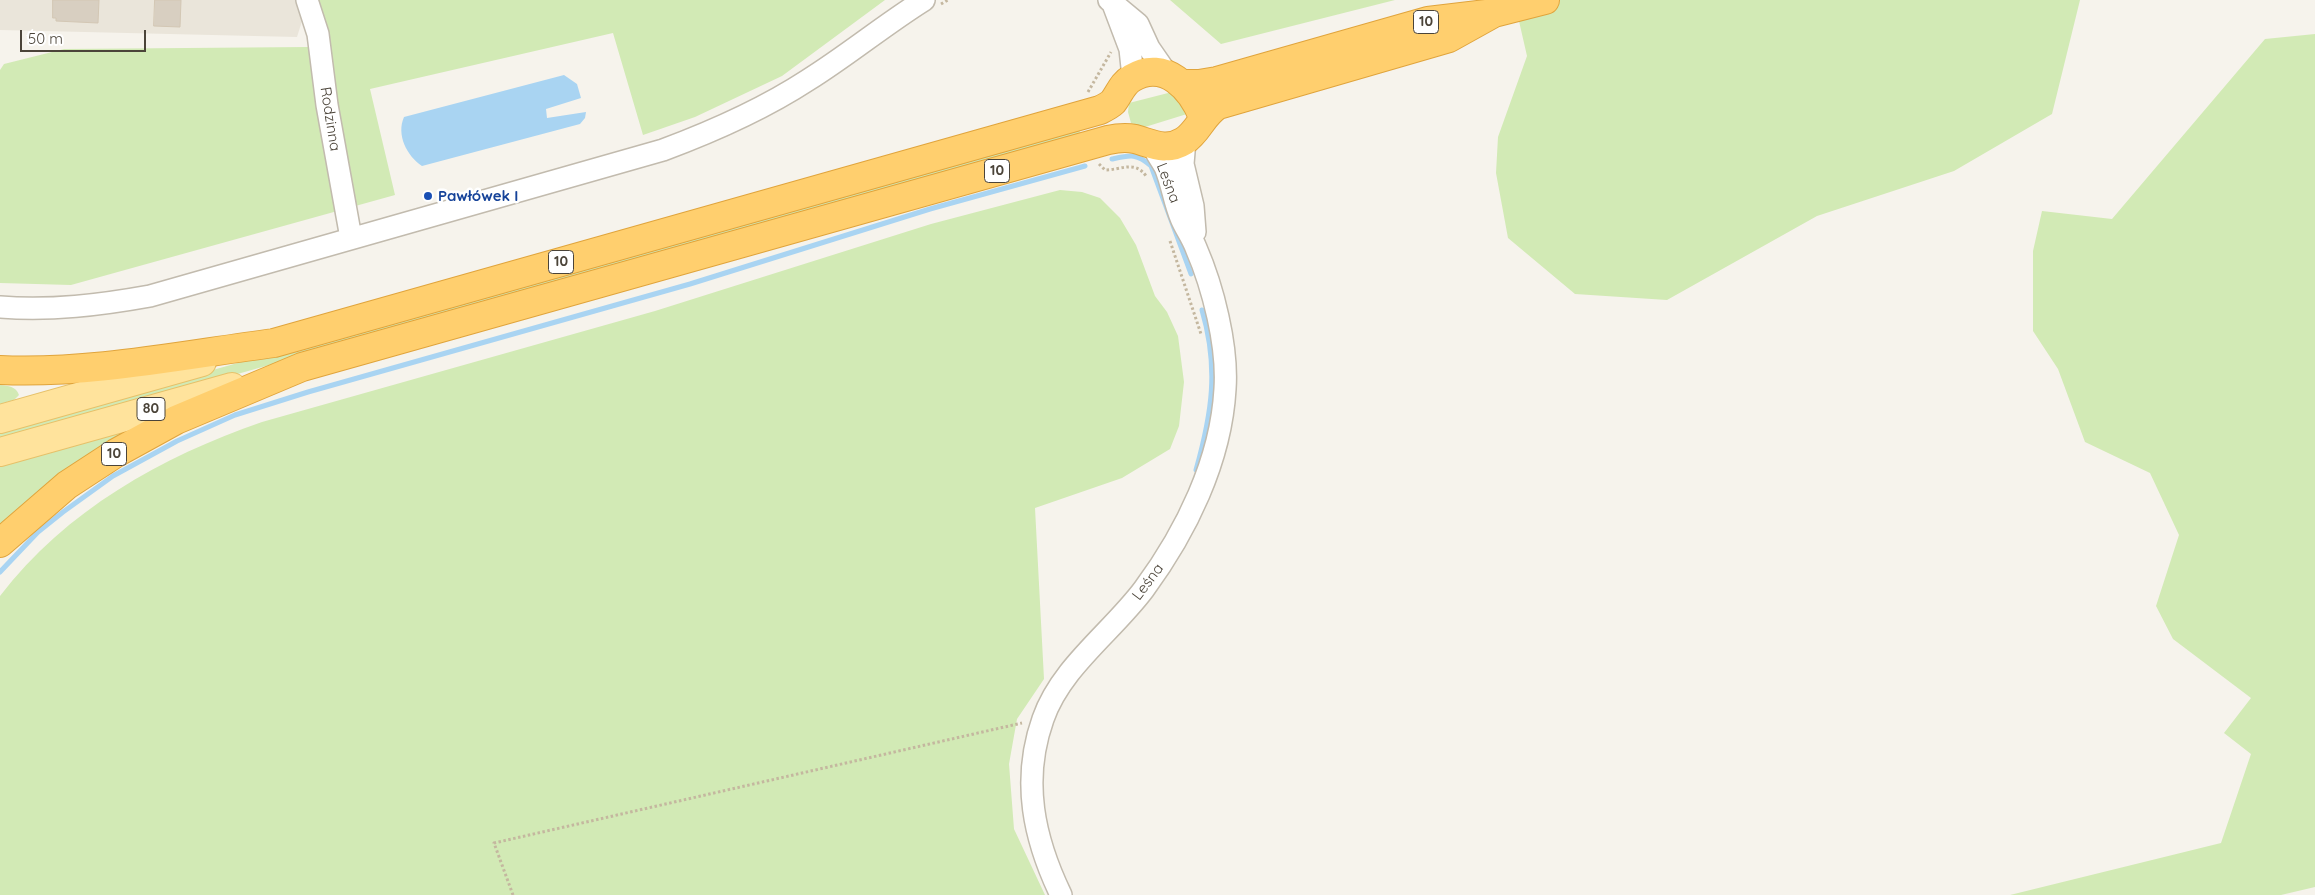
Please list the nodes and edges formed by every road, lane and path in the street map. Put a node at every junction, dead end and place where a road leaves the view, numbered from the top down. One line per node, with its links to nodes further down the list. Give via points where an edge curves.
1 (307, 0): 17 (street, Rodzinna, via 318,34 327,106)
2 (924, 0): 17 (street, via 808,80 718,129 617,164)
3 (1545, 0): 5 (highway, 10)
4 (1111, 2): 7 (street, via 1130,49); 8 (street, via 1138,24 1149,48)
5 (1494, 13): 8 (highway, 10, via 1428,21 1199,84); 11 (highway, 10, via 1449,38 1226,103 1208,111)
6 (1112, 50): 9 (path)
7 (1133, 77): 8 (highway, 10, via 1148,72); 10 (highway, 10)
8 (1175, 79): 11 (highway, via 1193,95)
9 (1085, 96)
10 (1114, 99): 13 (highway, via 1122,125); 20 (highway, 10, via 1100,110)
11 (1203, 117): 12 (highway, 10)
12 (1185, 140): 13 (highway, 10, via 1171,146); 18 (street, Leśna, via 1183,164 1193,206)
13 (1143, 142): 18 (street, Leśna, via 1165,167 1181,218); 22 (highway, 10, via 1120,138 1100,142)
14 (1098, 160): 15 (path, via 1105,170 1125,166 1138,168)
15 (1150, 184)
16 (1167, 234): 21 (path, via 1190,296)
17 (351, 238): 19 (street, via 150,296 97,305)
18 (1196, 247): 27 (street, Leśna, via 1220,334 1225,387 1222,413 1207,470 1181,532 1163,561 1143,590 1072,669)
19 (0, 307)
20 (274, 343): 23 (highway, 10, via 124,366 54,371); 24 (main road, 80)
21 (1203, 344)
22 (302, 367): 25 (main road, 80); 26 (highway, 10, via 176,420 116,453 67,485)
23 (0, 370)
24 (0, 419)
25 (0, 452)
26 (0, 543)
27 (1043, 719): 28 (path, via 494,843); 29 (street, Leśna, via 1036,746 1032,789 1035,828 1045,862)
28 (513, 895)
29 (1061, 895)

